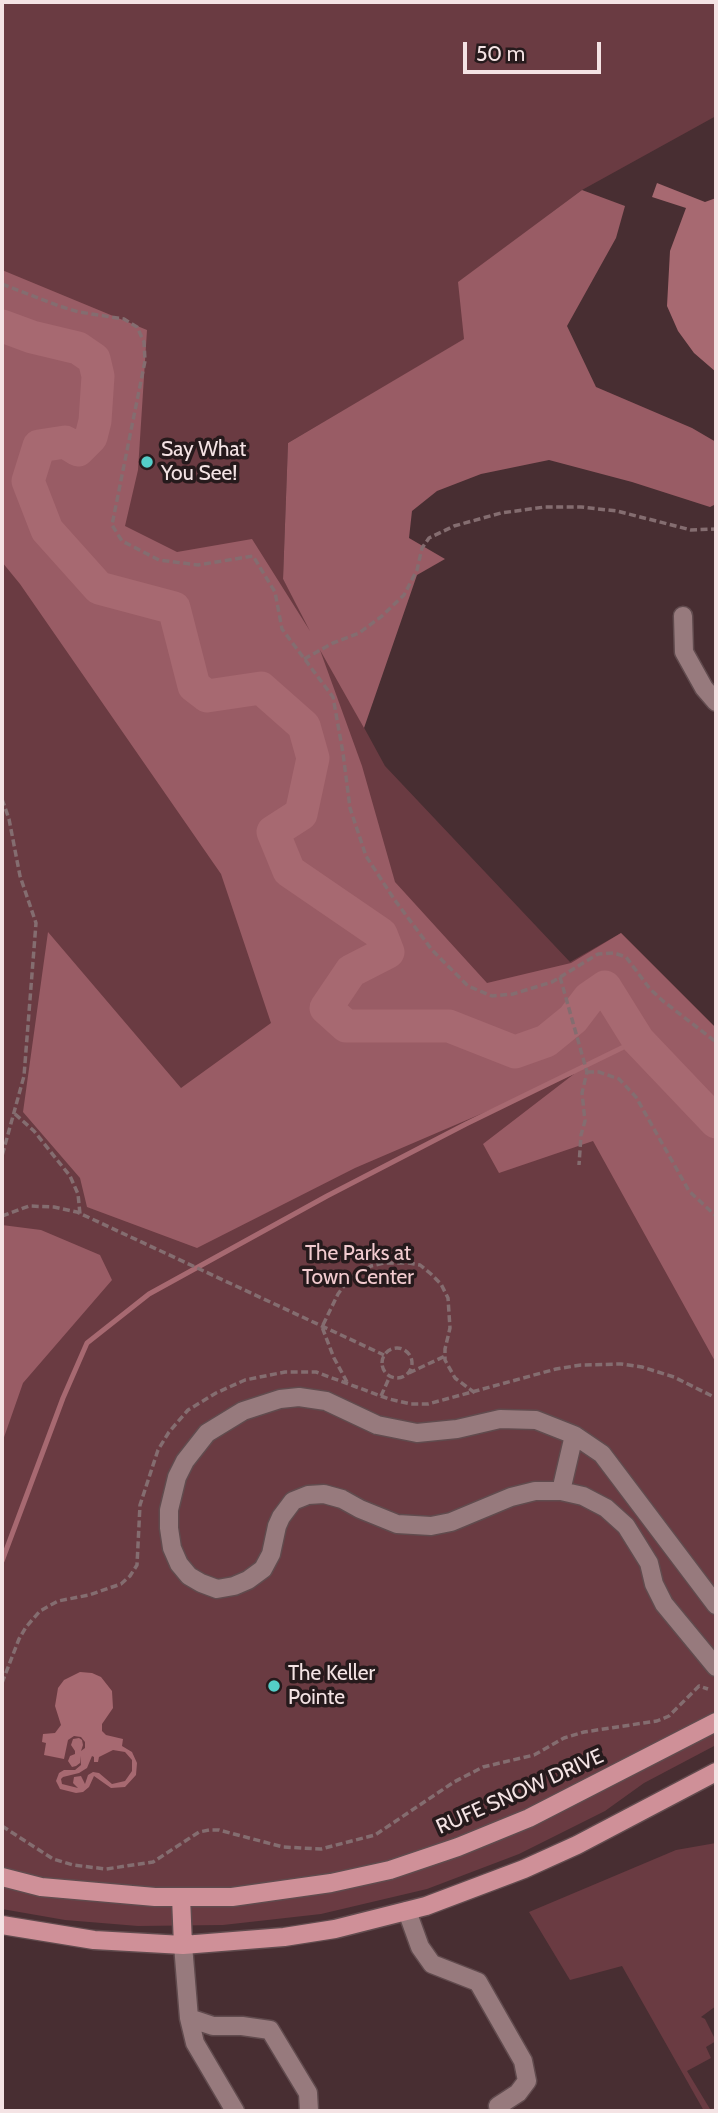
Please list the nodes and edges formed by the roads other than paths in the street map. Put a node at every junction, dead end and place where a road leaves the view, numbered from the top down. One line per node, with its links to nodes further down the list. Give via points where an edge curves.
1 (683, 616): 2 (street, via 684,653)
2 (716, 702)
3 (574, 1435): 4 (street); 4 (street, via 518,1418 417,1433 377,1425 326,1401 280,1399 243,1411 196,1445 177,1477 169,1528 179,1564 189,1576 217,1589 248,1580 263,1569 286,1508 308,1495 342,1499 397,1524 431,1526 511,1497); 5 (street, via 602,1454)
4 (561, 1491): 6 (street, via 606,1508 626,1526 649,1563 664,1604)
5 (716, 1605)
6 (716, 1667)
7 (716, 1722): 10 (main road, RUFE SNOW DRIVE, via 529,1818 390,1870 331,1884 232,1897)
8 (716, 1772): 11 (main road, via 535,1865)
9 (2, 1877): 10 (main road, RUFE SNOW DRIVE, via 41,1887)
10 (181, 1897): 13 (main road)
11 (407, 1911): 13 (main road, via 284,1937); 17 (street, via 420,1947 432,1964 478,1982 523,2061 527,2081 498,2106)
12 (2, 1925): 13 (main road, via 94,1941)
13 (183, 1945): 14 (street)
14 (189, 2018): 15 (street, via 195,2043); 16 (street, via 213,2026 270,2030 308,2093)
15 (235, 2111)
16 (309, 2111)
17 (501, 2111)

